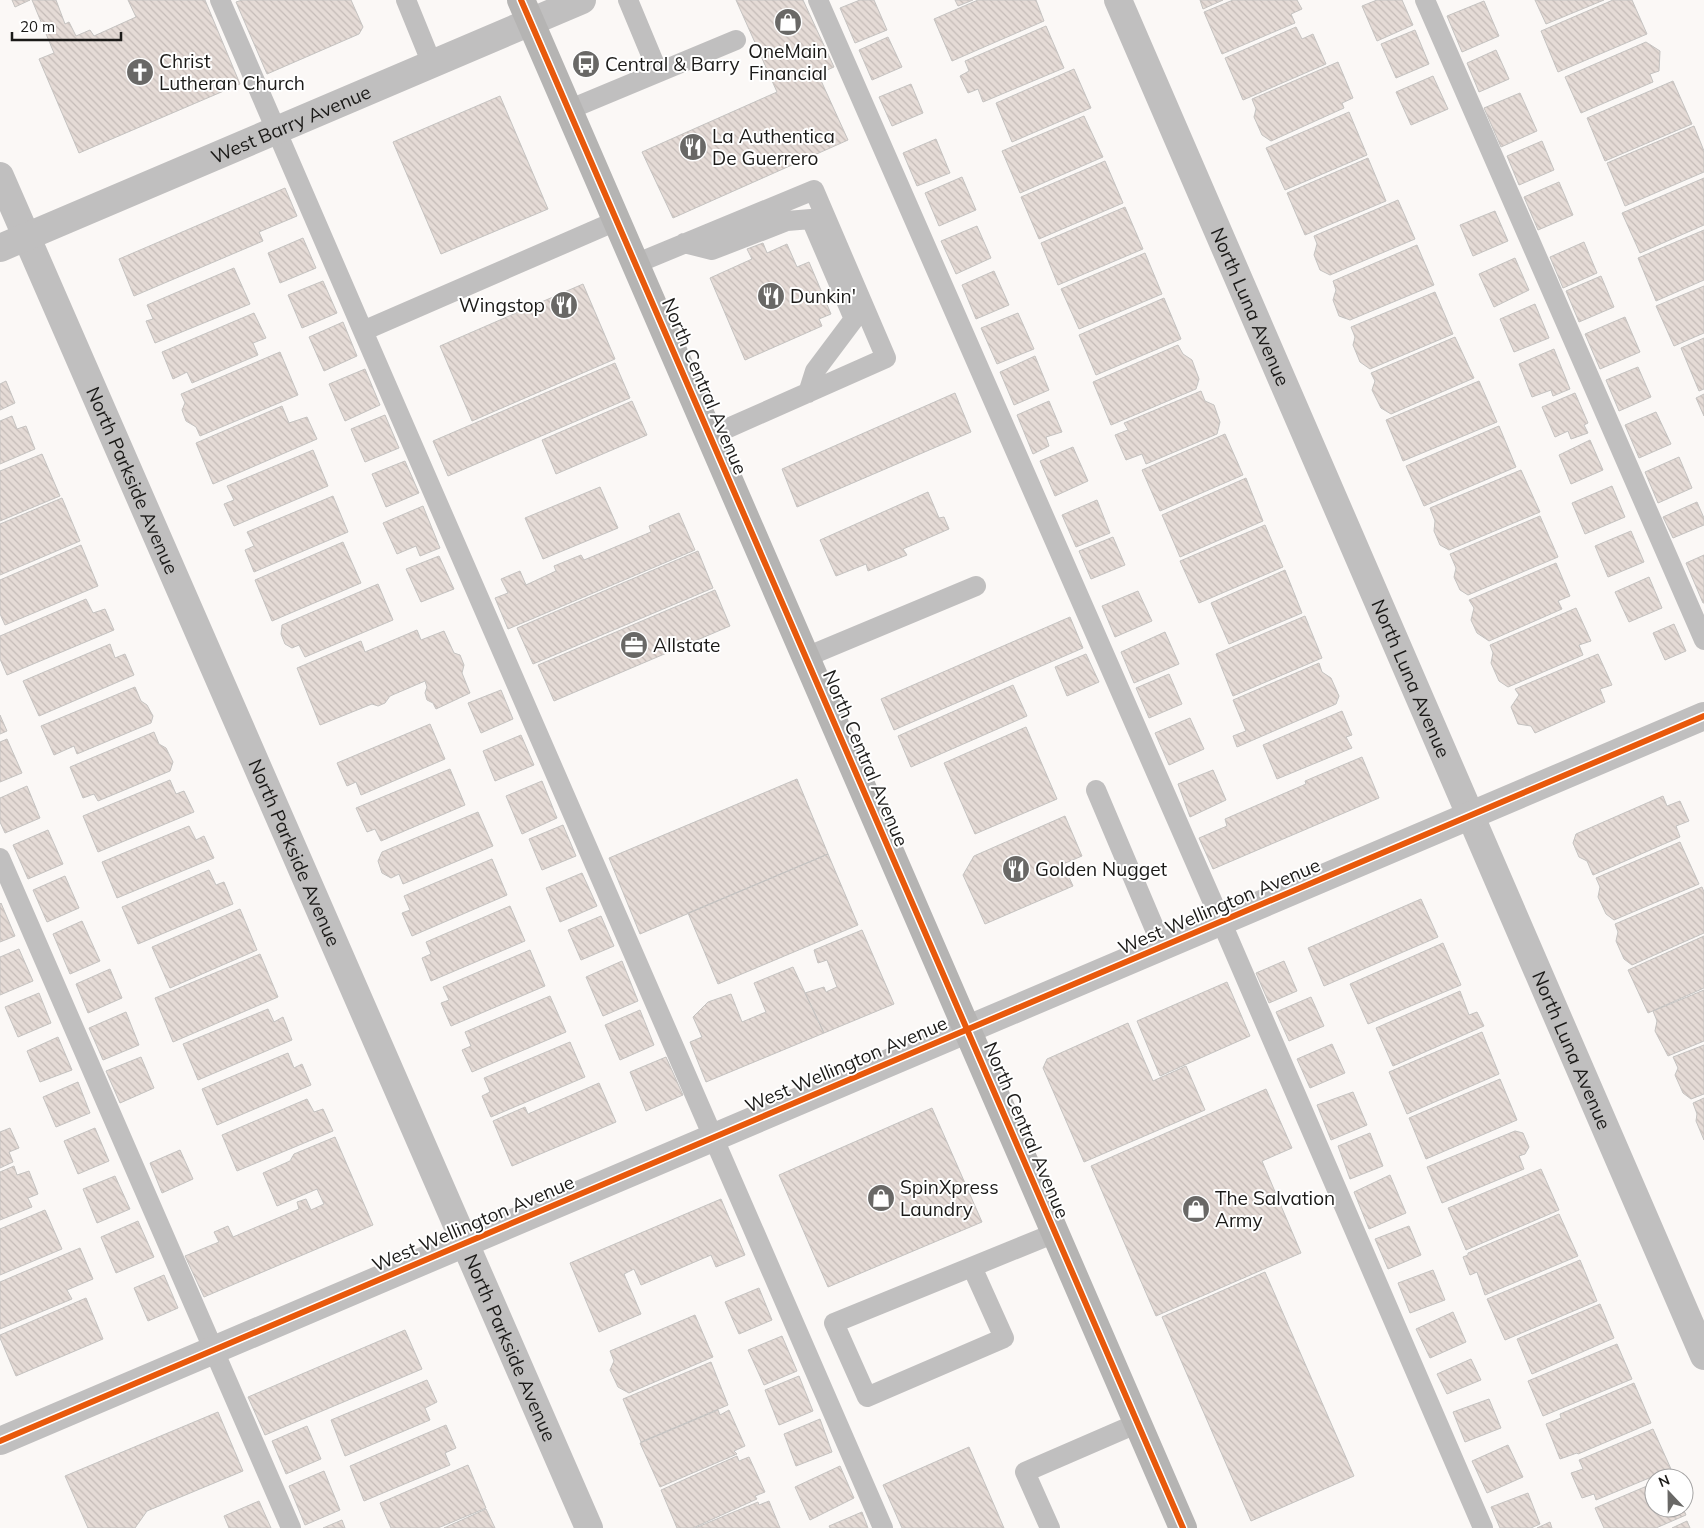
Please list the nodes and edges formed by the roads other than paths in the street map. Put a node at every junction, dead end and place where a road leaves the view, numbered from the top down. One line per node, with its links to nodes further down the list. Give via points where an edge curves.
1 (220, 0): 13 (lane)
2 (406, 0): 10 (lane)
3 (582, 0): 8 (street, West Barry Avenue)
4 (628, 0): 11 (lane)
5 (818, 0): 30 (lane)
6 (1118, 0): 28 (street, North Luna Avenue)
7 (1425, 0): 24 (lane)
8 (525, 11): 10 (street, West Barry Avenue); 12 (main road, North Central Avenue)
9 (736, 40): 11 (lane)
10 (432, 64): 13 (street, West Barry Avenue)
11 (658, 72): 12 (lane)
12 (568, 110): 15 (main road, North Central Avenue)
13 (276, 131): 16 (street, West Barry Avenue); 20 (lane)
14 (0, 176): 16 (street, North Parkside Avenue)
15 (616, 221): 19 (main road, North Central Avenue); 20 (lane)
16 (26, 236): 18 (street, West Barry Avenue); 35 (street, North Parkside Avenue)
17 (684, 243): 19 (lane); 21 (lane, via 712,250 787,220 811,219 854,319 816,371); 21 (lane, via 814,190 886,358)
18 (0, 248)
19 (635, 264): 22 (main road, North Central Avenue)
20 (362, 331): 33 (lane)
21 (808, 393): 22 (lane)
22 (710, 436): 25 (main road, North Central Avenue)
23 (976, 586): 25 (lane)
24 (1704, 640)
25 (806, 657): 32 (main road, North Central Avenue)
26 (1704, 716): 28 (street, West Wellington Avenue)
27 (1096, 790): 31 (lane)
28 (1470, 815): 30 (street, West Wellington Avenue); 38 (street, North Luna Avenue)
29 (0, 858): 37 (lane)
30 (1221, 921): 31 (street, West Wellington Avenue); 46 (lane)
31 (1162, 946): 32 (street, West Wellington Avenue)
32 (967, 1029): 33 (street, West Wellington Avenue); 34 (main road, North Central Avenue)
33 (713, 1138): 35 (street, West Wellington Avenue); 43 (lane)
34 (1056, 1233): 36 (lane); 39 (main road, North Central Avenue)
35 (464, 1243): 37 (street, West Wellington Avenue); 42 (street, North Parkside Avenue)
36 (972, 1267): 36 (lane, via 834,1323 867,1397 1004,1338)
37 (214, 1350): 40 (street, West Wellington Avenue); 41 (lane)
38 (1704, 1356)
39 (1138, 1423): 44 (lane, via 1025,1472); 45 (main road, North Central Avenue)
40 (0, 1441)
41 (290, 1528)
42 (588, 1528)
43 (882, 1528)
44 (1050, 1528)
45 (1183, 1528)
46 (1483, 1528)

